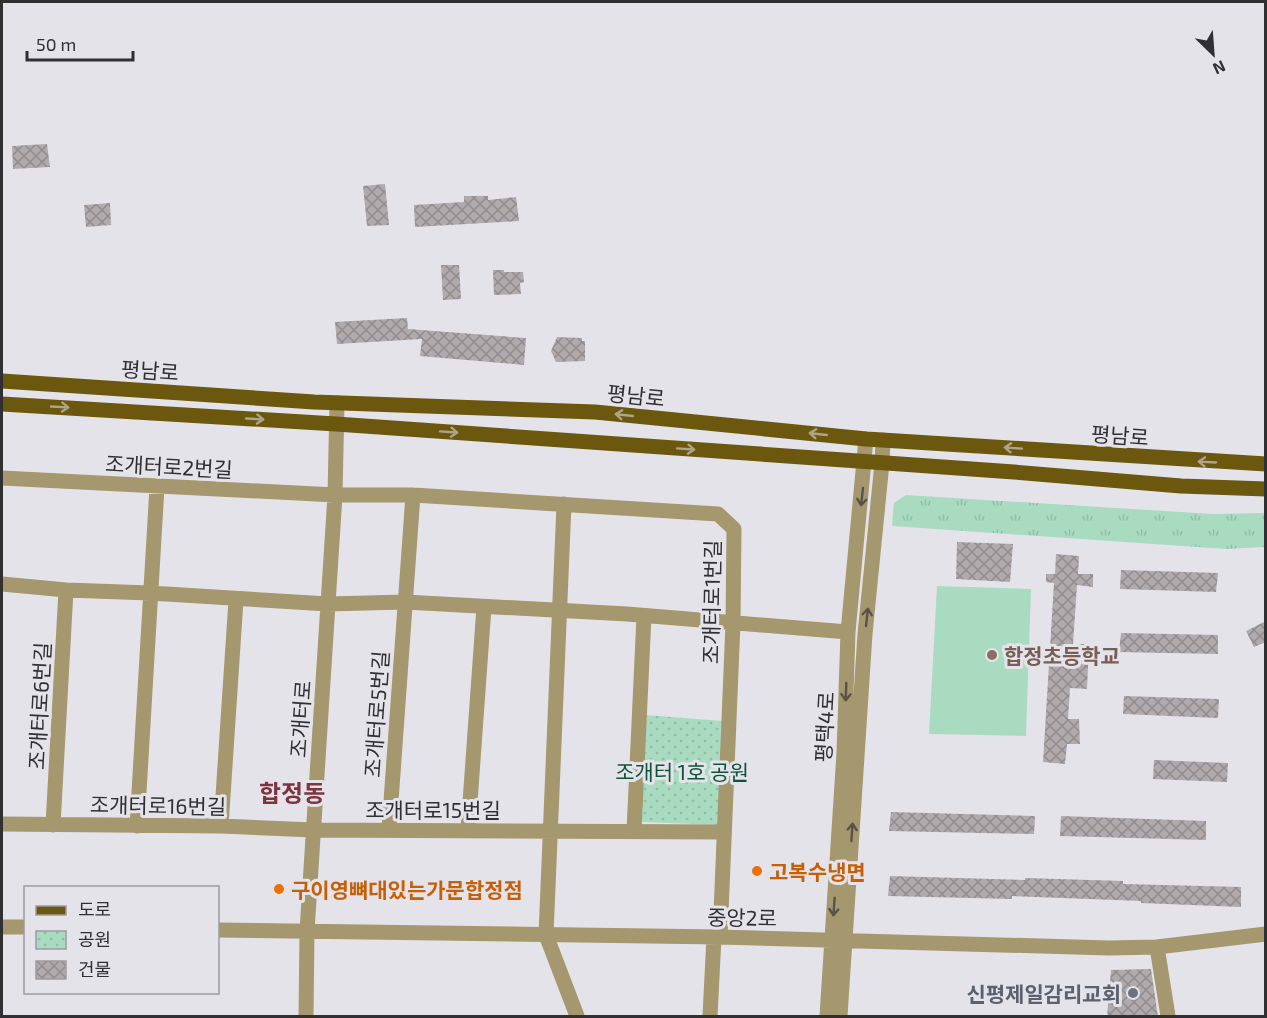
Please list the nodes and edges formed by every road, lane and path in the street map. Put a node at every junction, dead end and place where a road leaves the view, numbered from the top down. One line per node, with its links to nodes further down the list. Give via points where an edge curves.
1 (2, 381): 2 (main road, 평남로)
2 (337, 403): 4 (street, 조개터로); 5 (main road, 평남로, one-way to 2, via 595,412)
3 (2, 404): 4 (main road, 평남로, one-way to 4)
4 (336, 424): 7 (main road, 평남로, one-way to 7); 13 (street, 조개터로)
5 (867, 439): 6 (main road, 평남로); 7 (street, 평택4로)
6 (883, 440): 8 (street, 평택4로); 9 (main road, 평남로, one-way to 6)
7 (866, 461): 8 (main road, 평남로); 26 (street, 평택4로, one-way to 26)
8 (882, 463): 12 (main road, 평남로); 44 (street, 평택4로, one-way to 8)
9 (1266, 464)
10 (2, 478): 11 (street, 조개터로2번길)
11 (157, 487): 13 (street, 조개터로2번길); 18 (street)
12 (1266, 489)
13 (335, 495): 14 (street, 조개터로1번길); 21 (street, 조개터로)
14 (413, 495): 15 (street, 조개터로1번길); 20 (street, 조개터로5번길)
15 (564, 504): 23 (street); 25 (street, 조개터로1번길, via 718,514 734,530)
16 (2, 584): 17 (street)
17 (66, 590): 18 (street); 28 (street, 조개터로6번길)
18 (150, 593): 19 (street); 29 (street)
19 (236, 600): 21 (street); 30 (street)
20 (405, 602): 21 (street); 22 (street); 31 (street, 조개터로5번길)
21 (328, 604): 32 (street, 조개터로)
22 (484, 607): 23 (street); 33 (street)
23 (560, 611): 24 (street); 34 (street)
24 (644, 616): 25 (street); 35 (street)
25 (733, 623): 26 (street); 36 (street, 조개터로1번길)
26 (848, 632): 44 (street, 평택4로, one-way to 44)
27 (2, 824): 28 (street, 조개터로16번길)
28 (53, 825): 29 (street, 조개터로16번길)
29 (137, 826): 30 (street, 조개터로16번길)
30 (221, 826): 32 (street, 조개터로16번길)
31 (389, 829): 32 (street, 조개터로15번길); 33 (street, 조개터로15번길)
32 (313, 830): 40 (street, 조개터로)
33 (468, 830): 34 (street, 조개터로15번길)
34 (552, 831): 35 (street, 조개터로15번길); 41 (street)
35 (634, 831): 36 (street, 조개터로15번길)
36 (723, 832): 43 (street, 조개터로1번길)
37 (2, 927): 38 (street)
38 (24, 927)
39 (219, 930): 40 (street, 중앙2로)
40 (307, 931): 41 (street, 중앙2로); 46 (street, 조개터로)
41 (546, 934): 43 (street, 중앙2로); 47 (street)
42 (1266, 934): 45 (street, 중앙2로)
43 (717, 937): 44 (street, 중앙2로); 48 (street, 조개터로1번길)
44 (838, 940): 45 (street, 중앙2로); 49 (street, 평택4로); 50 (street, 평택4로)
45 (1156, 947): 51 (street)
46 (306, 1017)
47 (577, 1017)
48 (710, 1017)
49 (827, 1017)
50 (840, 1017)
51 (1168, 1017)

